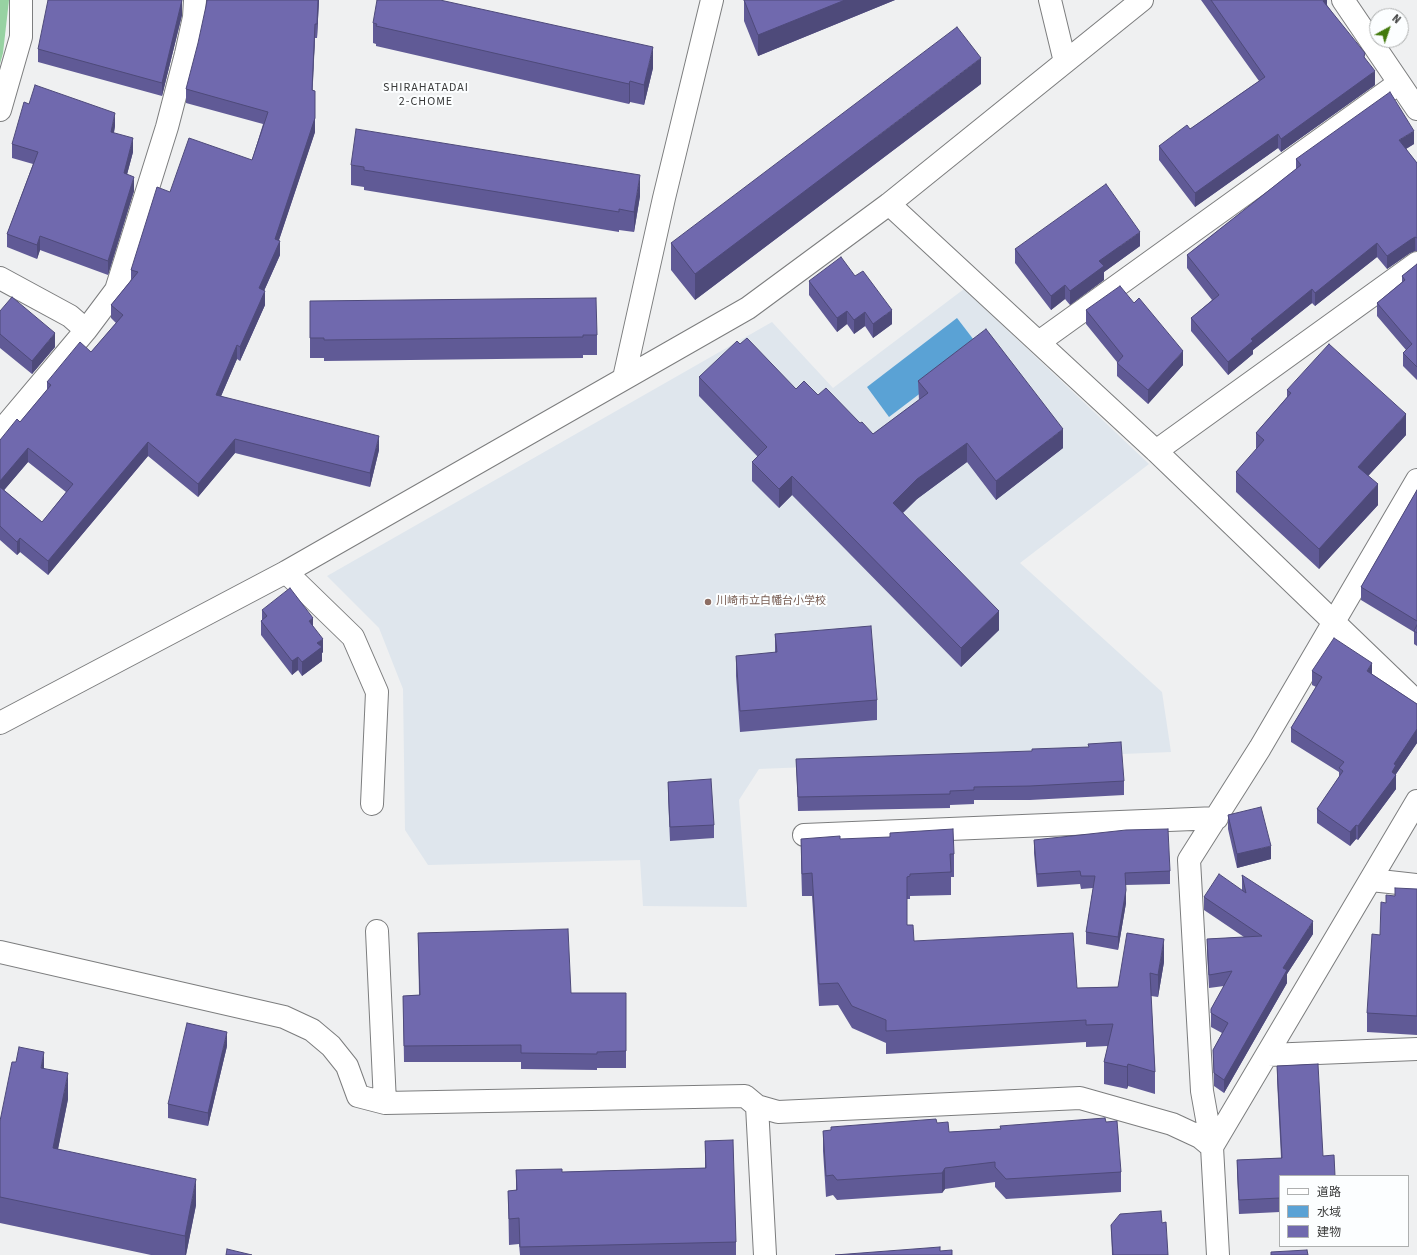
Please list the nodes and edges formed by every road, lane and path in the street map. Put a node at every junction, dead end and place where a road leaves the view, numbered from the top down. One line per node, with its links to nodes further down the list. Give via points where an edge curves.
1 (21, 0): 10 (street, via 21,37)
2 (195, 0): 14 (street, via 186,54 116,290)
3 (712, 0): 16 (street)
4 (1050, 0): 7 (street)
5 (1142, 0): 7 (street)
6 (1342, 0): 8 (street)
7 (1065, 62): 11 (street)
8 (1399, 83): 9 (street); 15 (street)
9 (1417, 109)
10 (0, 110)
11 (889, 204): 15 (street); 16 (street, via 748,308)
12 (1417, 263): 18 (street)
13 (0, 278): 14 (street, via 70,316)
14 (86, 330): 17 (street)
15 (1039, 342): 18 (street)
16 (624, 378): 20 (street)
17 (0, 432)
18 (1156, 451): 21 (street)
19 (1417, 480): 21 (street)
20 (286, 572): 23 (street); 25 (street, via 354,637 377,692)
21 (1333, 622): 22 (street); 26 (street)
22 (1417, 702)
23 (0, 723)
24 (1417, 801): 28 (street)
25 (372, 804)
26 (1217, 818): 27 (street); 36 (street, via 1189,860 1202,1091)
27 (804, 835)
28 (1371, 880): 29 (street); 33 (street)
29 (1417, 885)
30 (377, 931): 34 (street)
31 (0, 952): 34 (street, via 284,1017 312,1030 331,1046 346,1066 358,1096)
32 (1417, 1049): 33 (street)
33 (1268, 1055): 36 (street)
34 (385, 1103): 35 (street, via 745,1096)
35 (757, 1106): 36 (street, via 778,1112 800,1112 1080,1098 1172,1124 1200,1137); 37 (street)
36 (1212, 1147): 38 (street)
37 (766, 1255)
38 (1218, 1255)

